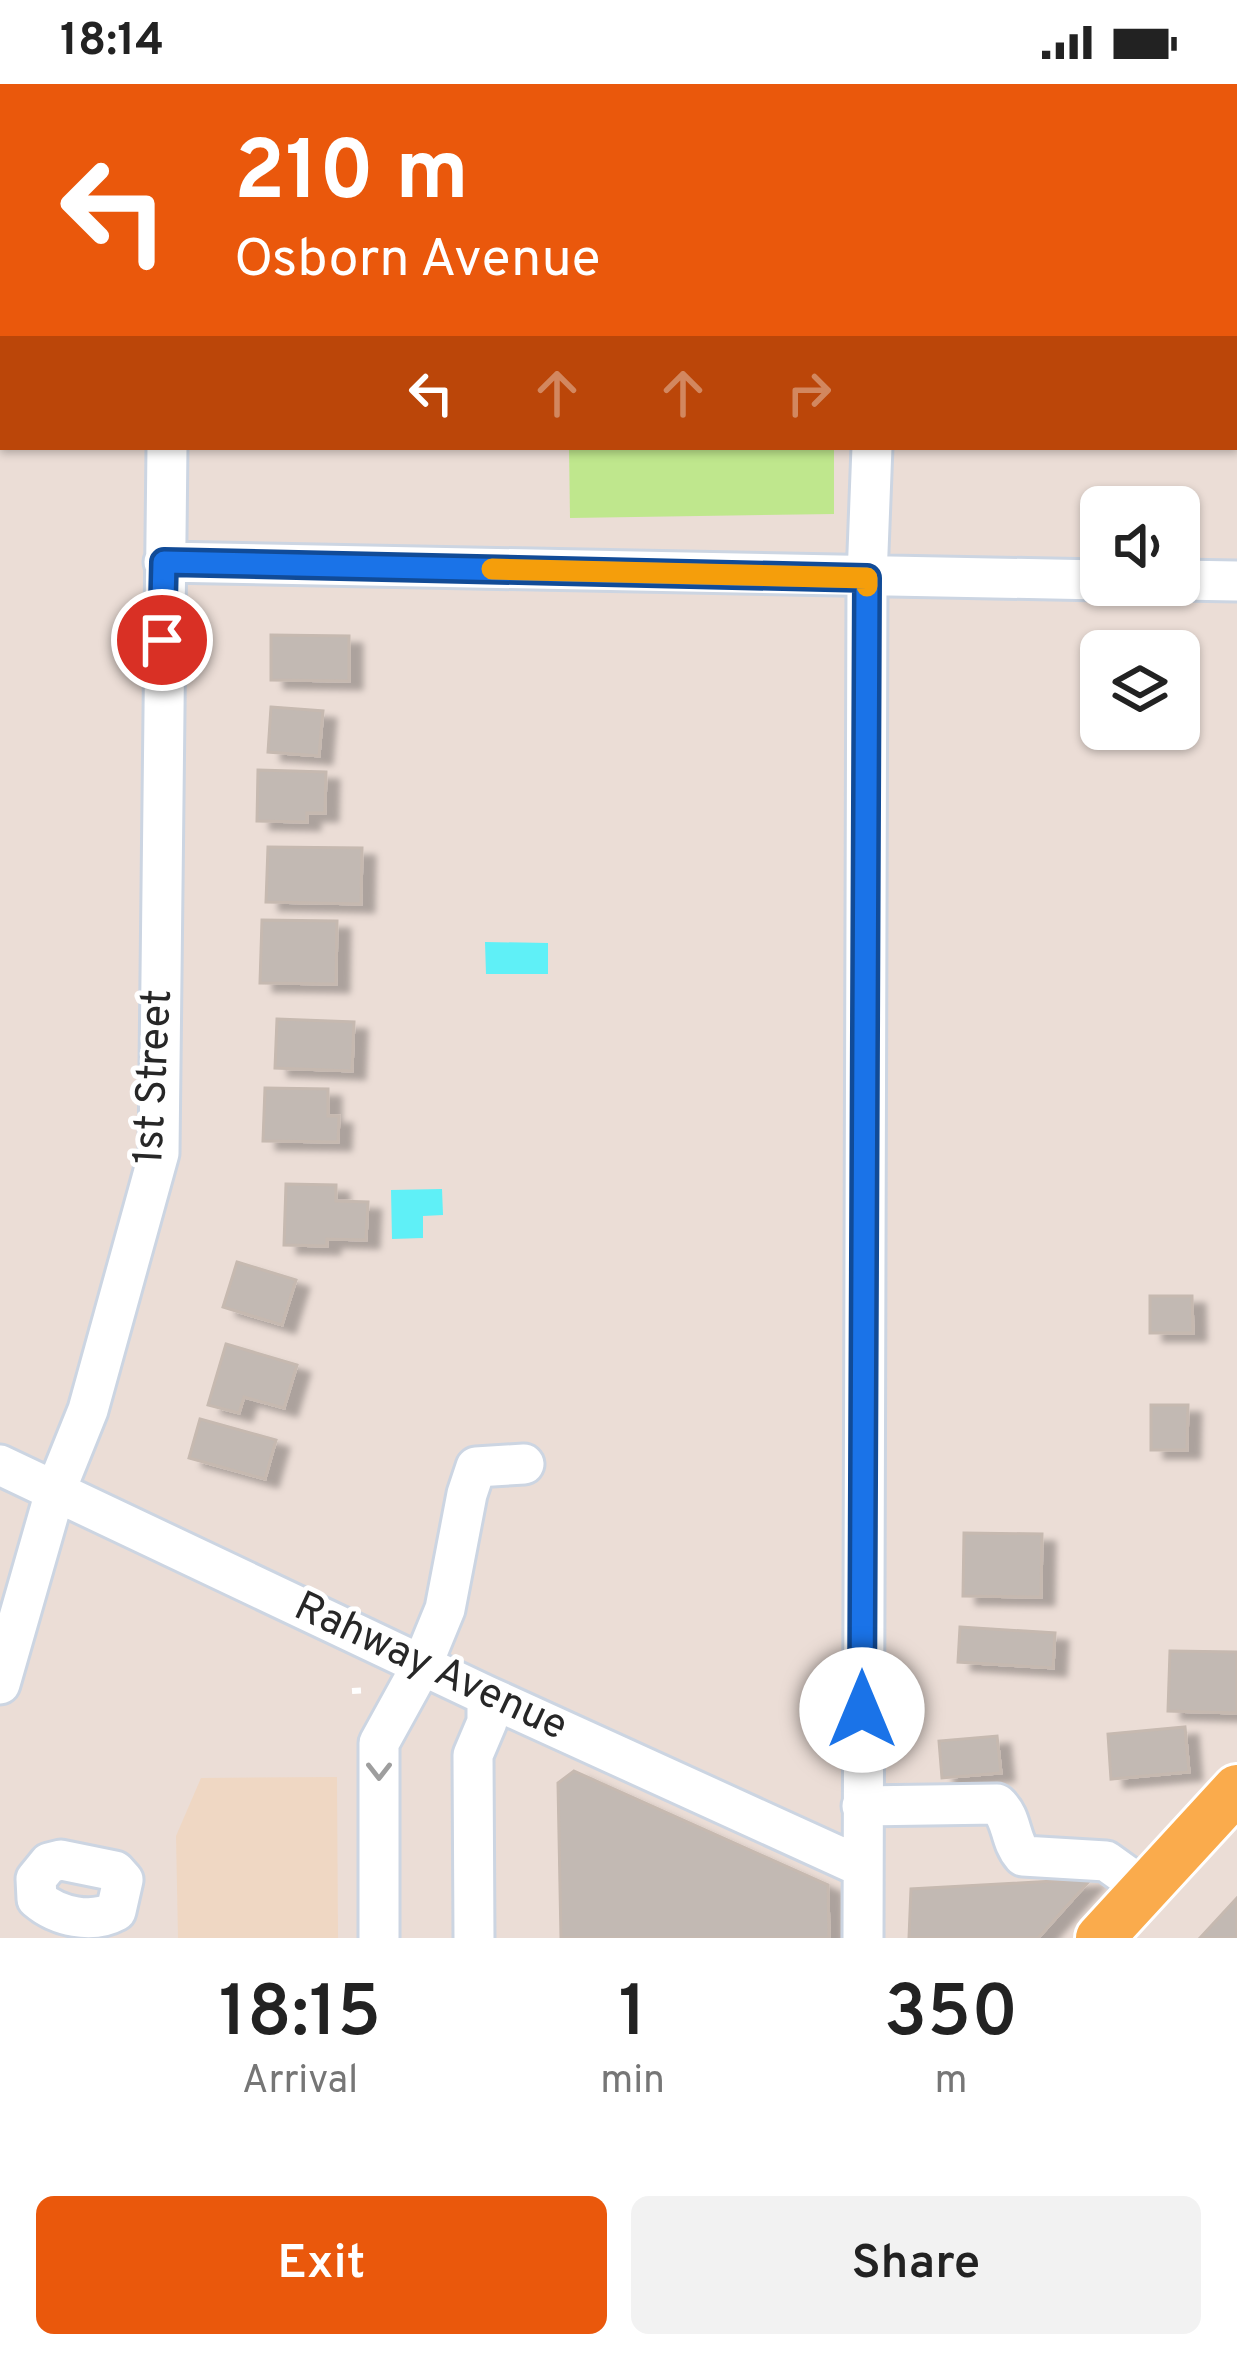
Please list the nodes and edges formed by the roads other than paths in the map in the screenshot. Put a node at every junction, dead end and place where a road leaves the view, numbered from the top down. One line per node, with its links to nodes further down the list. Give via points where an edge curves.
1 (167, 450): 3 (street, 1st Street)
2 (872, 450): 4 (street)
3 (164, 562): 4 (street); 10 (street, 1st Street, via 159,1153 88,1410)
4 (867, 578): 5 (street); 15 (street)
5 (1080, 580)
6 (1200, 580): 7 (street)
7 (1237, 580)
8 (524, 1464): 11 (street, via 476,1467 445,1610)
9 (0, 1466): 10 (street, Rahway Avenue)
10 (55, 1492): 11 (street, Rahway Avenue); 12 (street, 1st Street)
11 (422, 1665): 13 (street, Rahway Avenue); 18 (street, one-way to 18, via 380,1743)
12 (0, 1684)
13 (487, 1696): 16 (street, Rahway Avenue); 19 (street, via 487,1722 472,1756)
14 (1237, 1790): 17 (main road)
15 (862, 1806): 16 (street); 17 (street, via 997,1804 1023,1856 1106,1861)
16 (862, 1868): 20 (street)
17 (1145, 1889): 21 (main road)
18 (379, 1938)
19 (474, 1938)
20 (863, 1938)
21 (1100, 1938)

